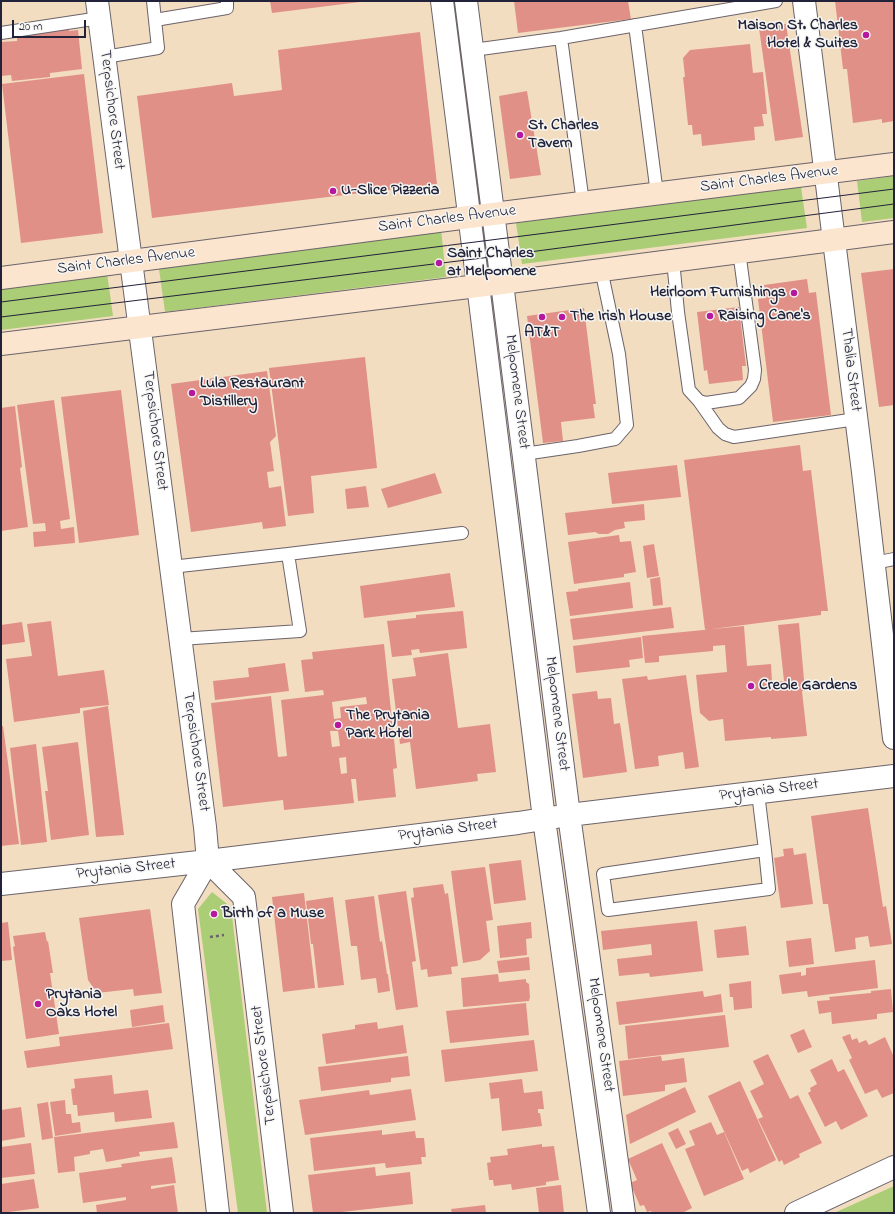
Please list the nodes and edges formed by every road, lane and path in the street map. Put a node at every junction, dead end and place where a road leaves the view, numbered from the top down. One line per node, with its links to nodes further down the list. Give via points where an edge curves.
1 (153, 1): 8 (lane)
2 (442, 1): 19 (street, Melpomene Street)
3 (466, 1): 12 (street, Melpomene Street)
4 (776, 1): 9 (lane)
5 (804, 1): 15 (street, Thalia Street)
6 (227, 5): 8 (lane)
7 (98, 10): 10 (lane); 13 (street, Terpsichore Street)
8 (155, 20): 13 (lane, via 158,48)
9 (635, 25): 11 (lane); 16 (lane)
10 (1, 33)
11 (561, 38): 12 (lane); 17 (lane)
12 (473, 50): 18 (street, Melpomene Street)
13 (104, 57): 24 (street, Terpsichore Street)
14 (894, 164): 15 (main road, Saint Charles Avenue)
15 (825, 173): 16 (main road, Saint Charles Avenue); 21 (street, Thalia Street)
16 (657, 194): 17 (main road, Saint Charles Avenue)
17 (584, 203): 18 (main road, Saint Charles Avenue)
18 (493, 214): 19 (main road, Saint Charles Avenue); 27 (street, Melpomene Street)
19 (469, 217): 24 (main road, Saint Charles Avenue); 28 (street, Melpomene Street)
20 (894, 232): 21 (main road)
21 (834, 239): 22 (main road); 32 (street, Thalia Street)
22 (739, 251): 23 (main road); 31 (lane, via 755,370 754,379 739,398 706,403)
23 (674, 260): 25 (main road); 31 (lane, via 689,390)
24 (131, 262): 26 (main road, Saint Charles Avenue); 29 (street, Terpsichore Street)
25 (601, 269): 27 (main road); 33 (lane, via 619,354 627,425 615,439)
26 (1, 278)
27 (502, 283): 28 (main road); 33 (street, Melpomene Street)
28 (478, 285): 29 (main road); 43 (street, Melpomene Street)
29 (141, 328): 30 (main road); 37 (street, Terpsichore Street)
30 (1, 344)
31 (699, 401): 32 (lane, via 718,428 734,437)
32 (856, 419): 36 (street, Thalia Street)
33 (524, 454): 42 (street, Melpomene Street)
34 (462, 533): 35 (lane)
35 (288, 554): 37 (lane); 38 (lane, via 300,631)
36 (884, 561): 39 (street, Thalia Street)
37 (171, 567): 38 (street, Terpsichore Street)
38 (180, 639): 45 (street, Terpsichore Street)
39 (894, 738)
40 (894, 776): 41 (street, Prytania Street)
41 (758, 793): 42 (street, Prytania Street); 44 (lane)
42 (569, 815): 43 (street, Prytania Street); 53 (street, Melpomene Street)
43 (544, 819): 45 (street, Prytania Street); 52 (street, Melpomene Street)
44 (765, 850): 44 (lane, via 603,874 608,910 769,889)
45 (208, 861): 46 (street, Prytania Street); 47 (street, Terpsichore Street, via 244,897); 48 (street, via 183,904)
46 (1, 884)
47 (249, 932): 48 (path); 51 (street, Terpsichore Street)
48 (186, 940): 50 (street)
49 (894, 1167): 54 (street)
50 (218, 1213)
51 (282, 1213)
52 (599, 1213)
53 (624, 1213)
54 (796, 1213)

